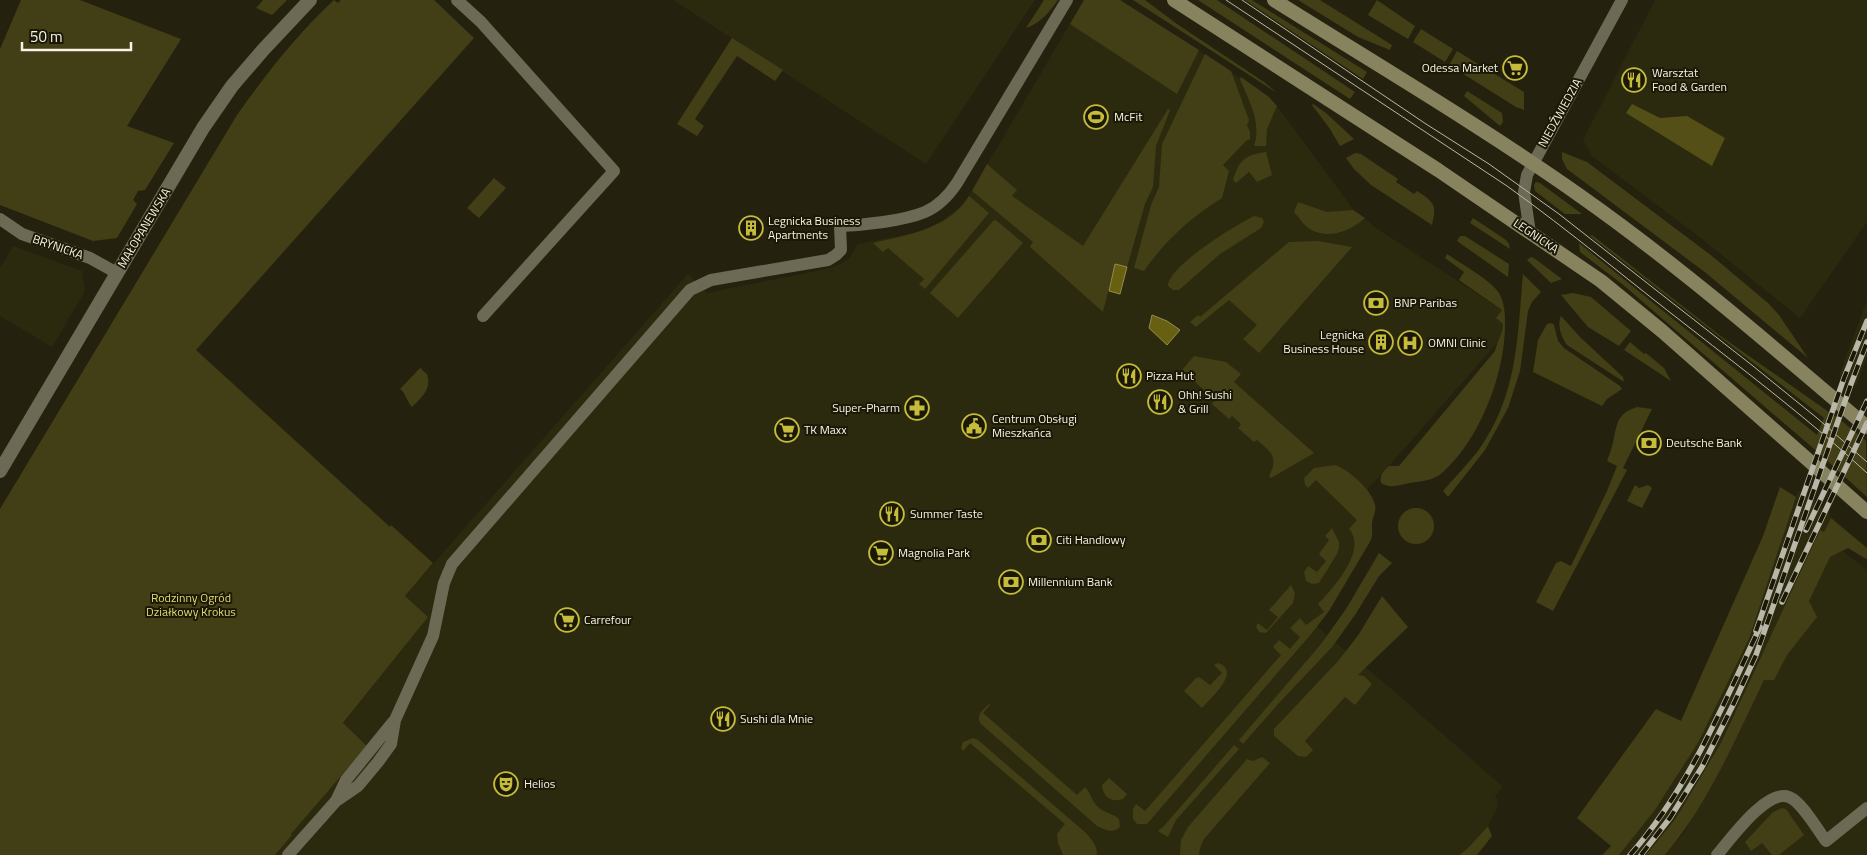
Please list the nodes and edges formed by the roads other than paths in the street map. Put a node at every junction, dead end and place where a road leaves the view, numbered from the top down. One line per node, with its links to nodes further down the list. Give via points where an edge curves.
1 (310, 0): 10 (street, MAŁOPANEWSKA, via 232,86 203,128)
2 (457, 0): 11 (street, via 481,22 614,171)
3 (1067, 0): 16 (street, via 957,184 940,203 915,215 840,226 841,250 828,260 711,280 690,290 452,564 444,583 433,636 395,720 391,744 358,786 336,801)
4 (1174, 0): 9 (main road, LEGNICKA)
5 (1274, 0): 7 (main road)
6 (1622, 0): 7 (street, NIEDŹWIEDZIA)
7 (1532, 163): 9 (street, NIEDŹWIEDZIA, via 1526,175 1524,192); 12 (main road, via 1699,286)
8 (0, 219): 10 (street, BRYNICKA, via 22,234 90,258)
9 (1530, 233): 14 (main road, LEGNICKA, via 1601,281 1655,325)
10 (117, 273): 13 (street, MAŁOPANEWSKA)
11 (483, 316)
12 (1867, 427)
13 (0, 471)
14 (1867, 512)
15 (1867, 808): 17 (street, via 1826,841 1797,802 1788,796 1774,797 1757,810)
16 (288, 855)
17 (1717, 855)

